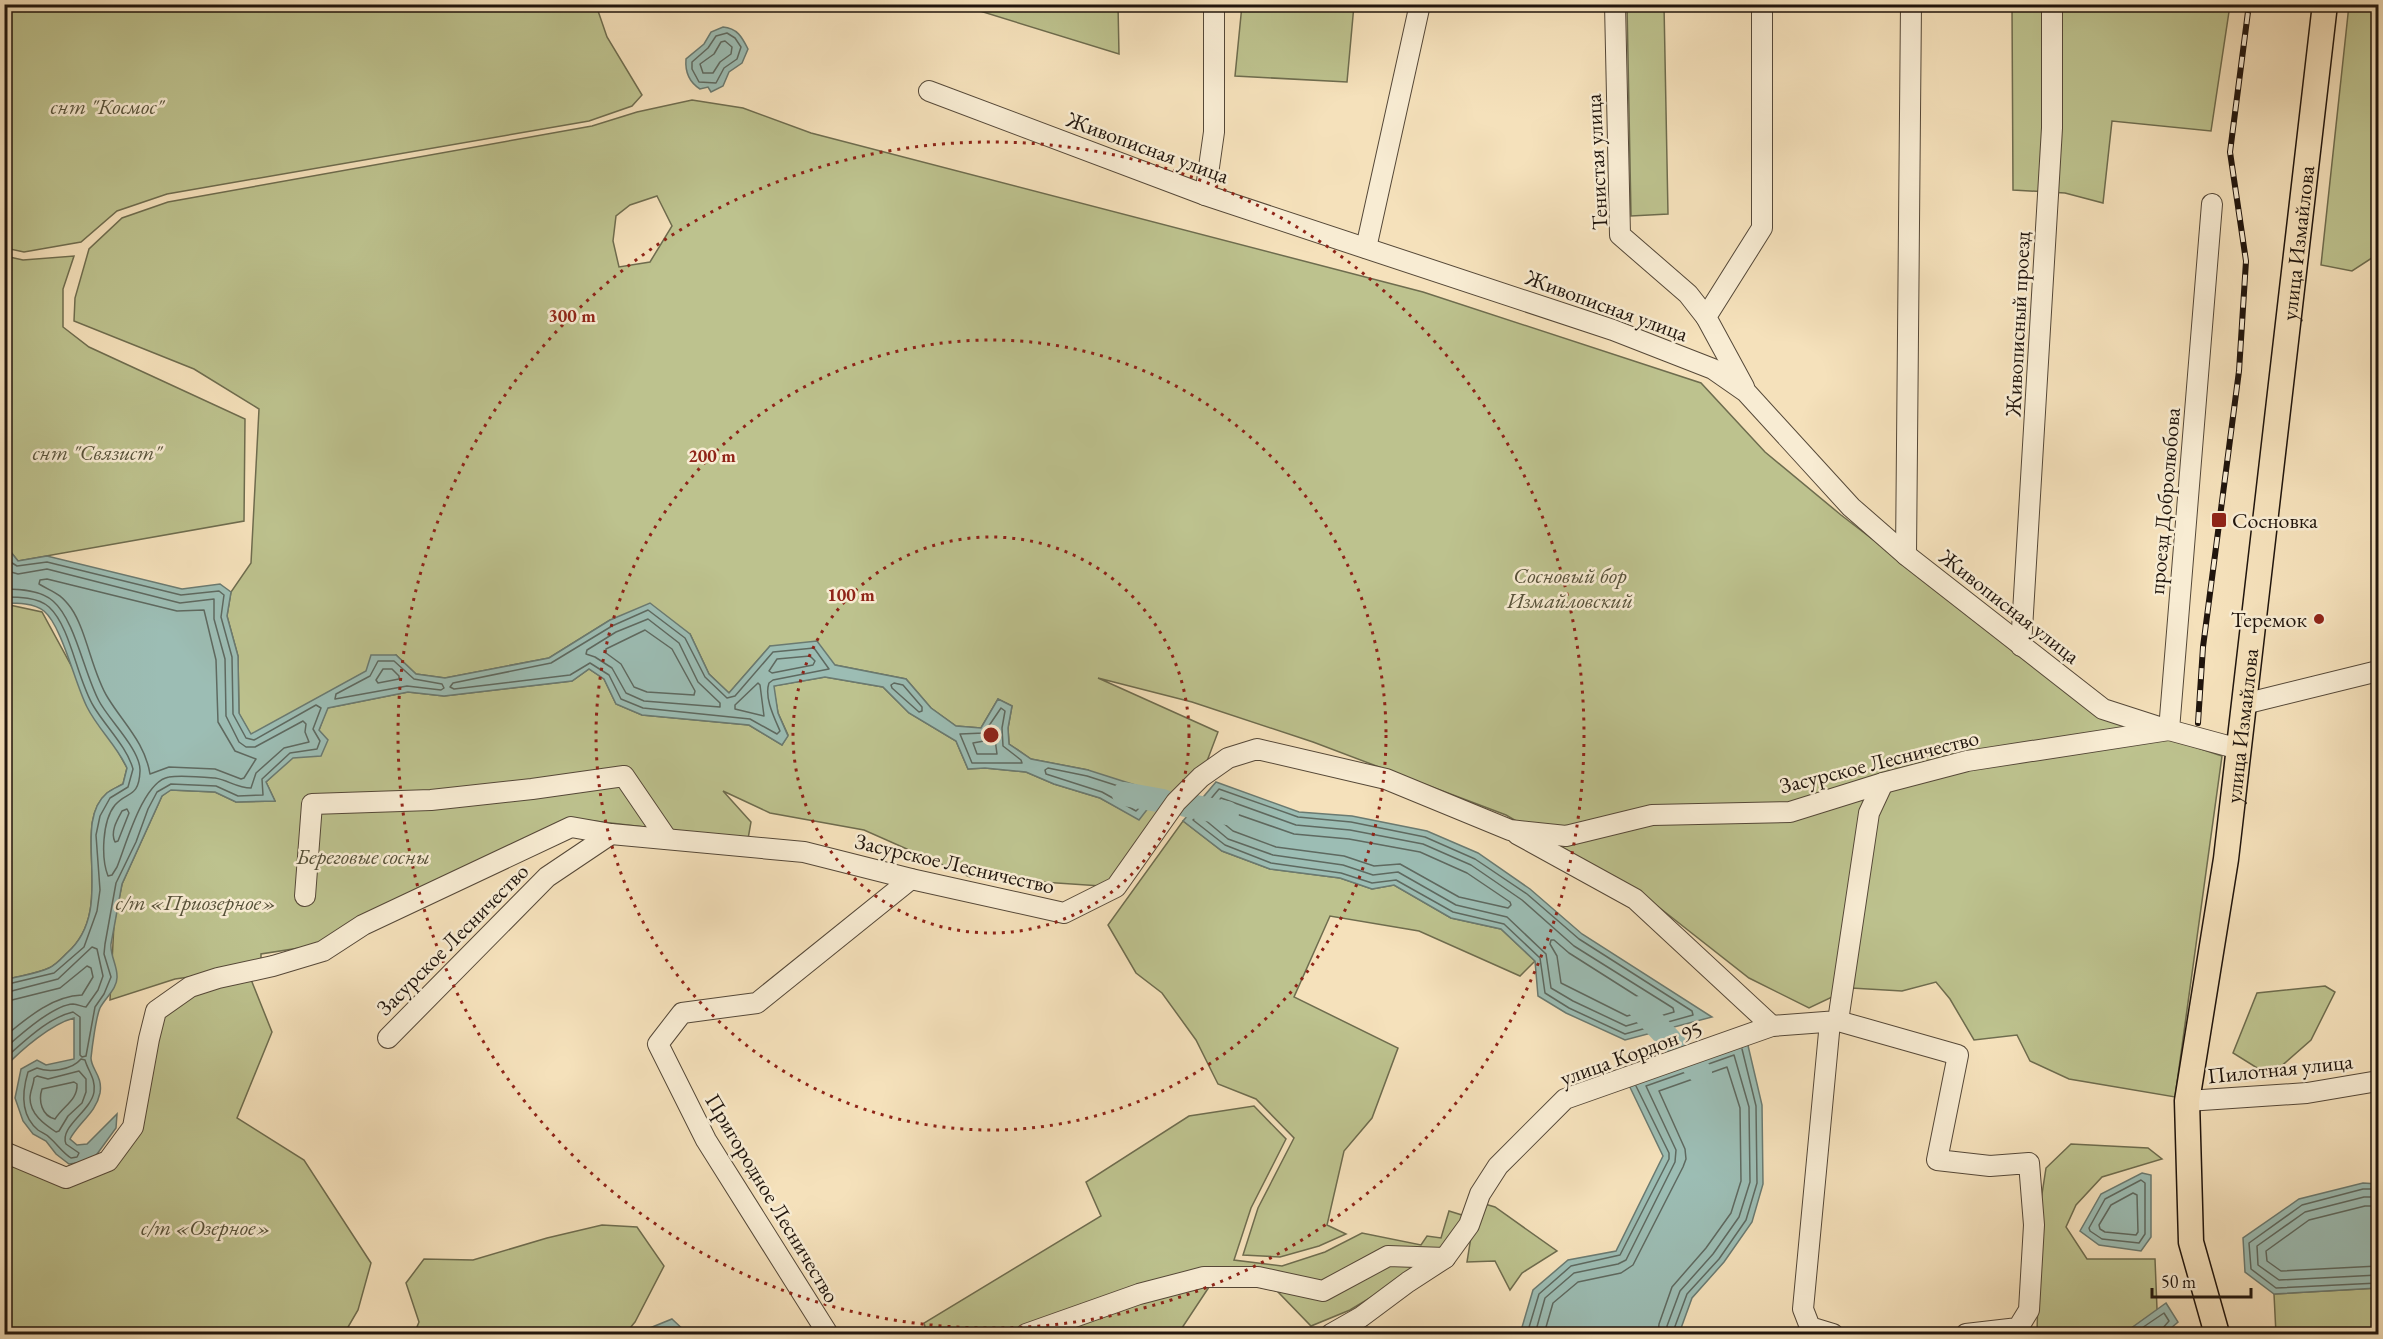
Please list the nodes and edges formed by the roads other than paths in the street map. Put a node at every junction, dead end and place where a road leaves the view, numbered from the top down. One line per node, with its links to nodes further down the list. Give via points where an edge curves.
1 (1214, 4): 9 (street, via 1214,132)
2 (1420, 4): 11 (street)
3 (1615, 4): 12 (street, Тенистая улица, via 1620,235 1688,294)
4 (1762, 4): 12 (street, via 1762,228)
5 (1911, 4): 14 (street)
6 (2052, 4): 15 (street, Живописный проезд, via 2052,128)
7 (2325, 4): 17 (main road, улица Измайлова)
8 (929, 91): 9 (street, Живописная улица)
9 (1205, 195): 11 (street, Живописная улица)
10 (2212, 204): 18 (street, проезд Добролюбова)
11 (1366, 248): 13 (street, Живописная улица, via 1613,330 1713,369)
12 (1706, 317): 13 (street, Тенистая улица)
13 (1746, 392): 14 (street, Живописная улица, via 1851,507)
14 (1906, 555): 15 (street, Живописная улица)
15 (2021, 646): 18 (street, Живописная улица, via 2103,709)
16 (2379, 671): 17 (street)
17 (2244, 704): 19 (main road, улица Измайлова)
18 (2169, 730): 19 (street); 20 (street, Засурское Лесничество, via 1967,761)
19 (2239, 749): 30 (main road, улица Измайлова, via 2226,859)
20 (1884, 783): 21 (street, Засурское Лесничество, via 1790,812 1652,815 1566,836); 26 (street, via 1869,813)
21 (1510, 830): 24 (street, Засурское Лесничество, via 1386,779 1257,749 1228,758 1201,777 1176,802 1116,887 1064,913); 27 (street, via 1635,899)
22 (611, 834): 23 (street, Засурское Лесничество); 28 (street, Засурское Лесничество, via 547,877); 31 (street, Засурское Лесничество, via 571,827 363,925 323,951 190,987 156,1011 133,1127 108,1161 66,1178)
23 (667, 839): 24 (street, Засурское Лесничество, via 804,852); 25 (street, via 624,776 431,800 312,804)
24 (911, 879): 33 (street, Пригородное Лесничество, via 757,1003 682,1012 658,1044 706,1140)
25 (305, 896)
26 (1834, 1021): 27 (street, улица Кордон 95); 36 (street, via 1803,1309 1810,1327); 37 (street, улица Кордон 95, via 1958,1055 1937,1160 1990,1166 2029,1163 2034,1225 2029,1310 2018,1328)
27 (1772, 1026): 32 (street, улица Кордон 95, via 1565,1099 1498,1166 1480,1194 1469,1225)
28 (388, 1038)
29 (2379, 1082): 30 (street, Пилотная улица, via 2307,1093)
30 (2187, 1101): 38 (main road, улица Измайлова, via 2191,1242)
31 (4, 1152)
32 (1444, 1258): 34 (street, via 1388,1256 1323,1291 1258,1276 1204,1277 1139,1294); 35 (street, улица Кордон 95)
33 (828, 1335)
34 (1026, 1335)
35 (1331, 1335)
36 (1833, 1335)
37 (1966, 1335)
38 (2217, 1335)

